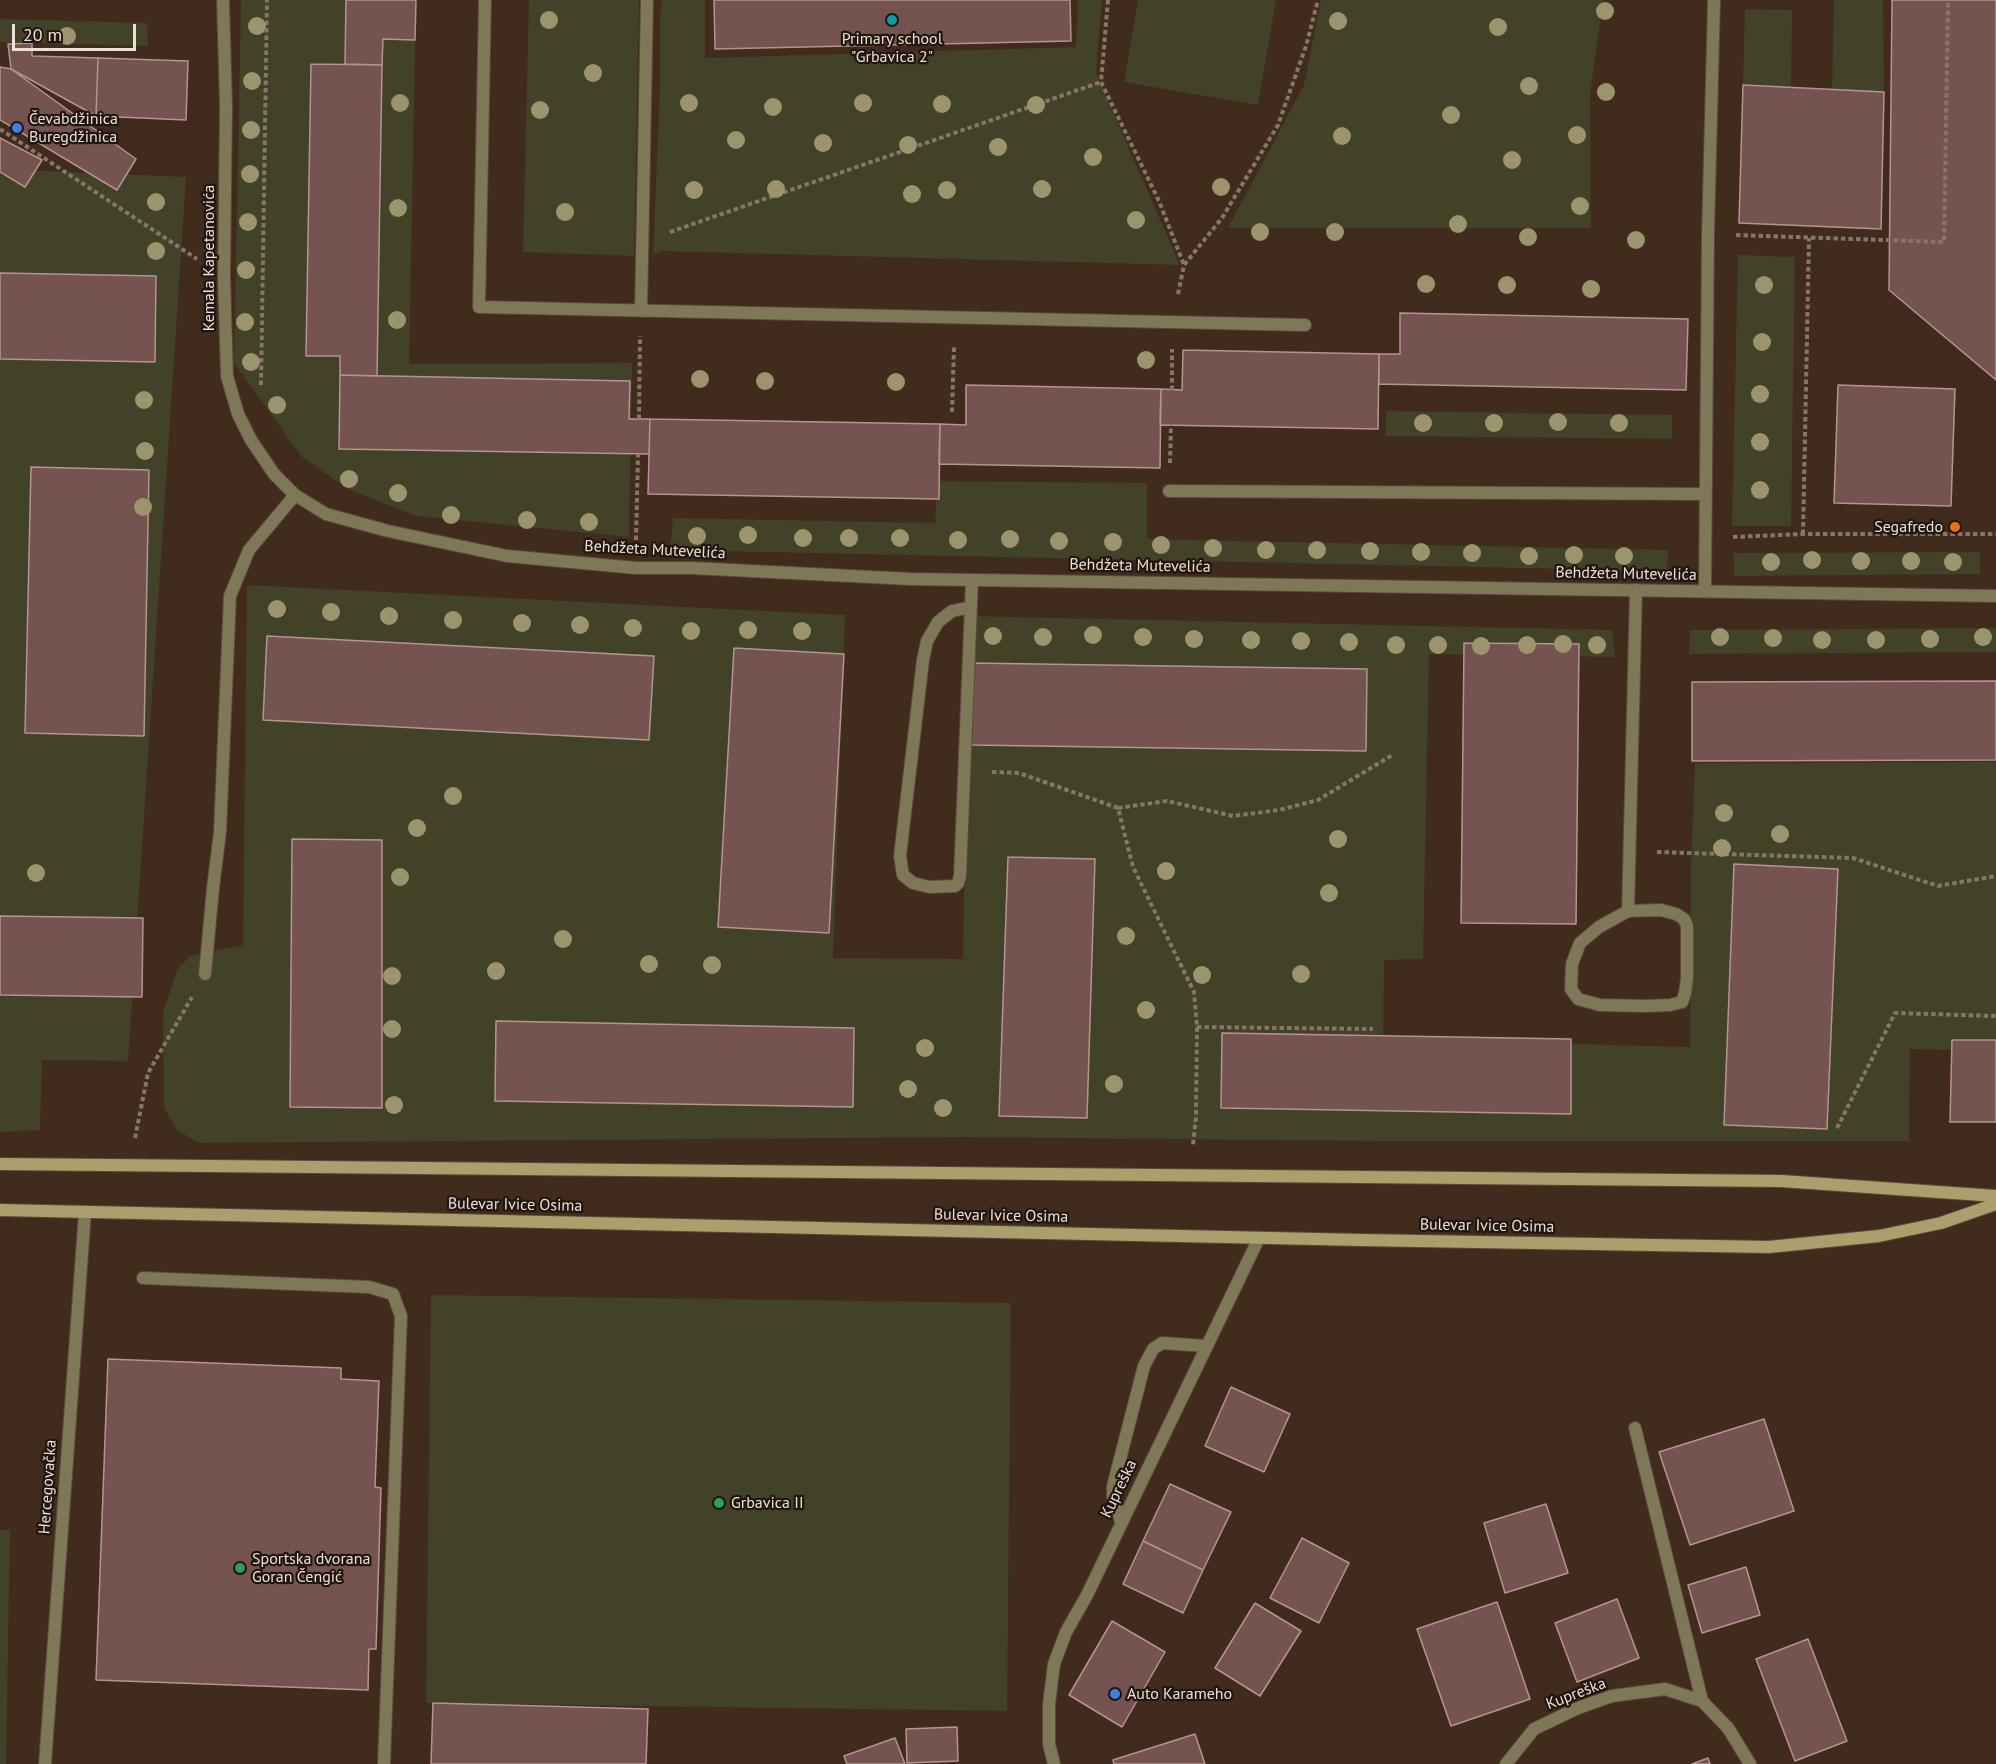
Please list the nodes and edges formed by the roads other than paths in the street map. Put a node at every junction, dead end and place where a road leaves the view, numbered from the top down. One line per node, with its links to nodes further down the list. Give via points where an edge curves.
1 (223, 0): 9 (street, Kemala Kapetanovića, via 227,376 238,414 251,440 274,474)
2 (485, 0): 5 (street, via 479,307)
3 (647, 0): 5 (street)
4 (1714, 0): 8 (street)
5 (641, 311): 6 (street)
6 (1305, 325)
7 (1169, 491): 8 (street)
8 (1706, 494): 12 (street)
9 (295, 495): 10 (street, Behdžeta Mutevelića, via 326,514 507,556 636,568); 16 (street, via 249,550 230,596 220,832)
10 (972, 580): 11 (street, Behdžeta Mutevelića); 14 (street)
11 (1636, 590): 12 (street, Behdžeta Mutevelića); 15 (street)
12 (1705, 591): 13 (street, Behdžeta Mutevelića)
13 (1996, 596)
14 (970, 608): 14 (street, via 960,876 955,886 929,887 913,883 903,875 900,856 925,650 938,622 952,611)
15 (1628, 910): 15 (street, via 1661,910 1684,919 1687,979 1682,1002 1600,1005 1578,999 1571,989 1572,964 1580,943)
16 (205, 974)
17 (0, 1164): 18 (main road, via 1781,1181)
18 (1996, 1196)
19 (1996, 1204): 22 (main road, Bulevar Ivice Osima, via 1941,1223 1878,1236 1769,1247)
20 (0, 1210): 21 (main road, Bulevar Ivice Osima)
21 (85, 1212): 22 (main road, Bulevar Ivice Osima); 28 (street, Hercegovačka)
22 (1259, 1238): 24 (street, Kupreška)
23 (143, 1278): 29 (street, via 369,1287 393,1294 401,1316)
24 (1206, 1346): 26 (street, Kupreška); 26 (street, via 1162,1343 1153,1349 1144,1366 1113,1486)
25 (1635, 1428): 27 (street)
26 (1121, 1522): 30 (street, Kupreška, via 1054,1664 1049,1704 1049,1744)
27 (1702, 1701): 31 (street, Kupreška, via 1665,1689 1612,1696 1534,1729); 32 (street, Kupreška, via 1728,1728)
28 (45, 1764)
29 (384, 1764)
30 (1054, 1764)
31 (1506, 1764)
32 (1750, 1764)

